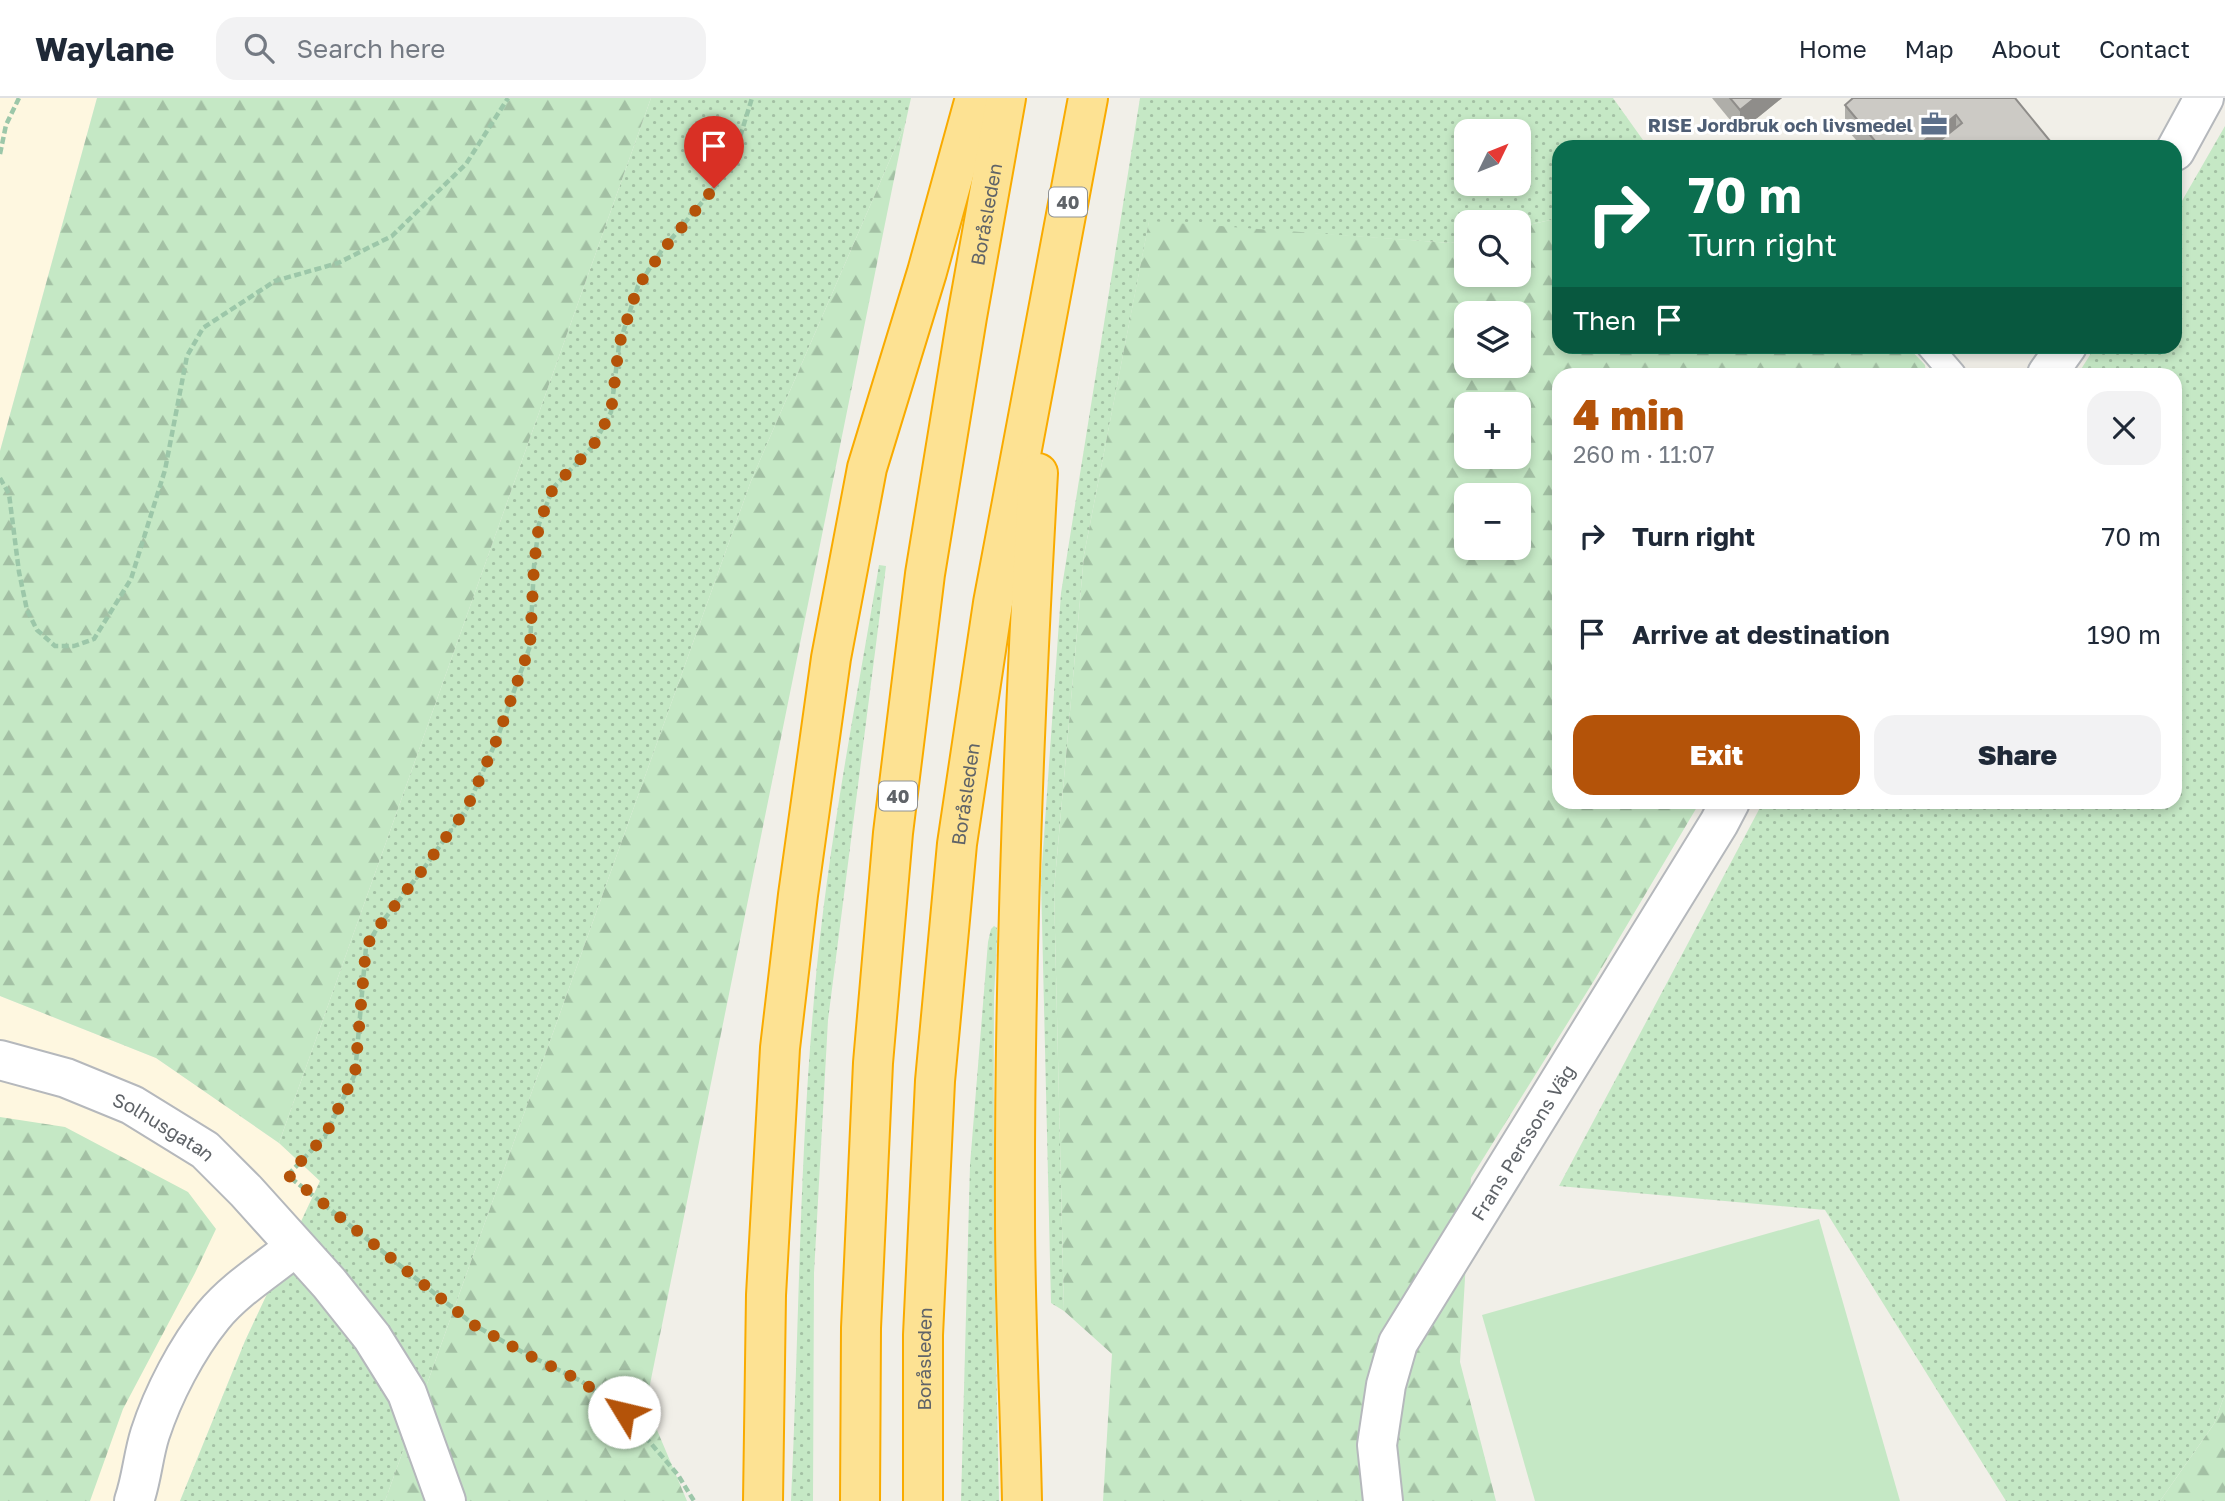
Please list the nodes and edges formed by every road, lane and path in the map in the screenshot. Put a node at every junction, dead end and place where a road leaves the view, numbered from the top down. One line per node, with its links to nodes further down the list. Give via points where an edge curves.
1 (19, 98): 9 (path, via 6,125)
2 (508, 98): 13 (path, via 466,164 392,236 338,263 275,281 203,328 187,356 165,470 131,579 94,639 55,646 37,629 27,610 9,494)
3 (752, 98): 17 (path, via 736,150 714,188 638,286 619,345 611,412 593,446 553,488 539,524 530,646 497,739 467,808 366,947 355,1074 325,1136)
4 (975, 98): 22 (highway, via 867,468 831,658 780,1048 766,1295)
5 (1006, 98): 23 (highway, Boråsleden / 40, via 925,574 893,833 873,1063 861,1328)
6 (1088, 98): 10 (highway, Boråsleden / 40)
7 (2204, 98): 8 (street)
8 (2181, 140)
9 (0, 154)
10 (1048, 306): 24 (highway, Boråsleden / 40, via 993,603 957,844 935,1080 923,1335); 25 (highway, via 1029,629 1018,941 1015,1215)
11 (1936, 354): 12 (lane)
12 (1948, 368)
13 (0, 478)
14 (1726, 809): 26 (street, Frans Perssons Väg, via 1398,1343 1377,1444)
15 (0, 1060): 18 (street, Solhusgatan, via 66,1078 132,1105 205,1150)
16 (279, 1169): 17 (path)
17 (288, 1175): 21 (path, via 474,1325 581,1381 624,1412)
18 (295, 1248): 19 (street, via 214,1316 178,1369 150,1434); 20 (street, Solhusgatan, via 372,1337 407,1393)
19 (134, 1501)
20 (446, 1501)
21 (694, 1501)
22 (763, 1501)
23 (860, 1501)
24 (923, 1501)
25 (1022, 1501)
26 (1383, 1501)

